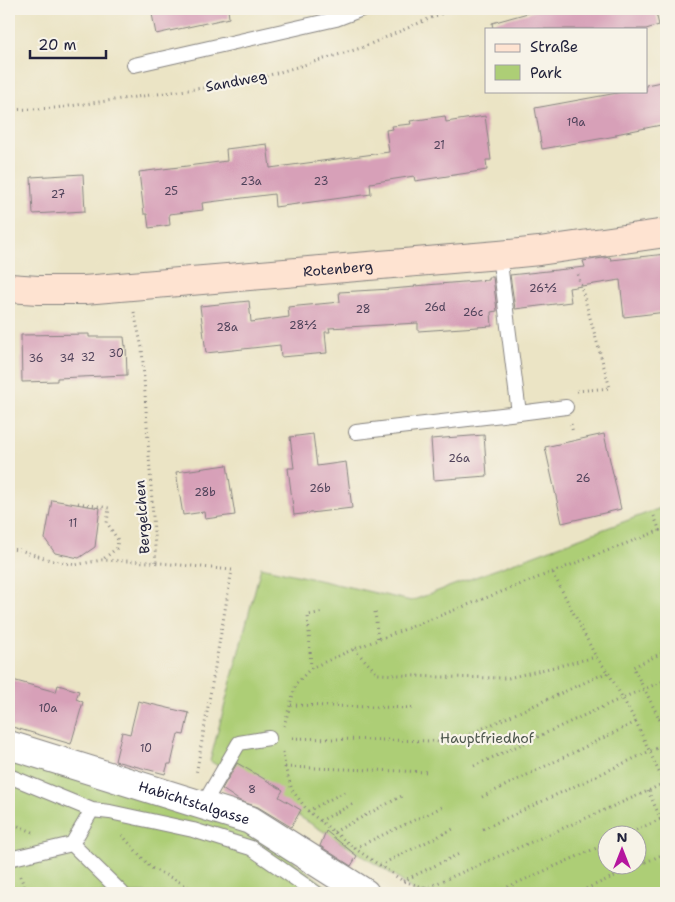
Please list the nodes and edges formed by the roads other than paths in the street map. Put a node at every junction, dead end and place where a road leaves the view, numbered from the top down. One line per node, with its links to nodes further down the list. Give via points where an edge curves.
1 (362, 9): 2 (lane, via 336,19)
2 (134, 64)
3 (666, 233): 4 (street, Rotenberg)
4 (500, 255): 5 (street, Rotenberg, via 84,290); 7 (lane)
5 (9, 288)
6 (566, 407): 7 (lane)
7 (519, 413): 8 (lane)
8 (356, 432)
9 (275, 738): 12 (lane, via 239,743)
10 (9, 745): 12 (street, Habichtstalgasse)
11 (9, 776): 13 (lane)
12 (197, 803): 18 (street, Habichtstalgasse, via 250,820)
13 (92, 810): 14 (lane); 17 (lane, via 193,830 251,848)
14 (72, 844): 15 (lane); 16 (lane)
15 (9, 859)
16 (122, 893)
17 (316, 893)
18 (365, 893)

